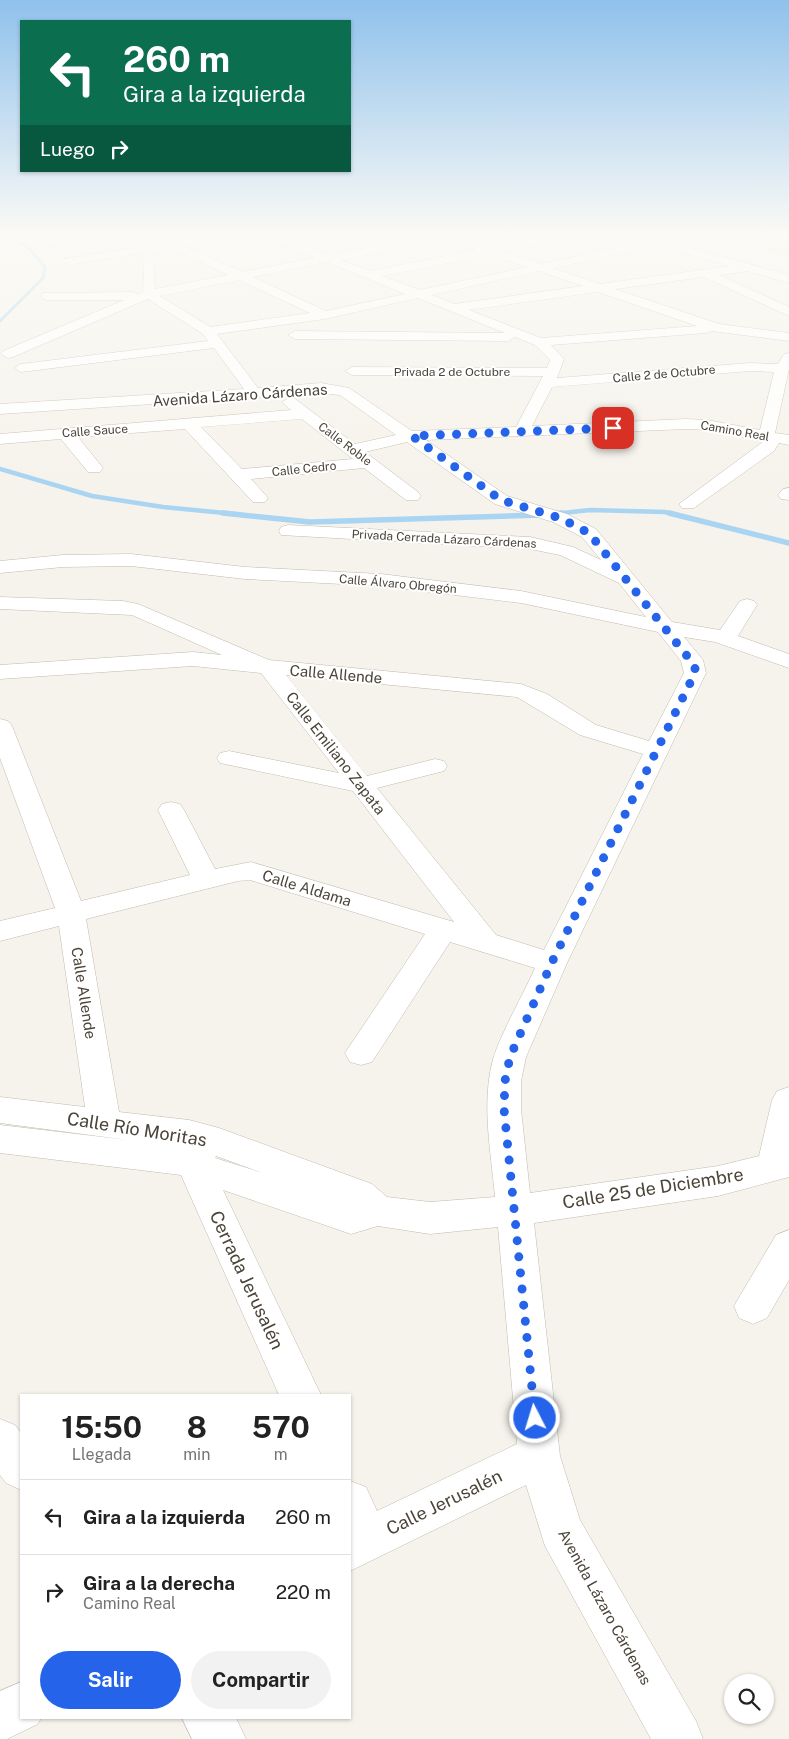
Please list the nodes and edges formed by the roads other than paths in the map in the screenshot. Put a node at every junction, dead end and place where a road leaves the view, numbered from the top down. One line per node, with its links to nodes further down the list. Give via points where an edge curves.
1 (97, 316): 14 (street)
2 (182, 316): 8 (street)
3 (317, 316): 8 (street)
4 (472, 316): 12 (street)
5 (683, 316): 7 (street)
6 (560, 326): 11 (street)
7 (717, 328): 10 (street); 11 (street)
8 (208, 331): 13 (street)
9 (295, 335): 12 (street)
10 (789, 337)
11 (575, 339): 12 (street)
12 (534, 340): 18 (street, via 556,359)
13 (216, 344): 16 (street); 20 (street)
14 (8, 354)
15 (786, 363): 18 (street, Calle 2 de Octubre); 28 (street)
16 (21, 368)
17 (352, 371): 18 (street, Privada 2 de Octubre)
18 (550, 378): 24 (street)
19 (277, 392): 20 (street, Avenida Lázaro Cárdenas); 22 (street, Calle Roble); 26 (street, Avenida Lázaro Cárdenas, via 321,388 344,391)
20 (255, 394): 21 (street, Avenida Lázaro Cárdenas)
21 (2, 413)
22 (305, 414): 23 (street, Calle Sauce); 29 (street, Calle Roble)
23 (189, 424): 25 (street, Calle Sauce); 32 (street)
24 (521, 432): 26 (street, Camino Real); 28 (street, Camino Real, via 693,424)
25 (66, 434): 27 (street, Calle Sauce); 31 (street)
26 (412, 436): 29 (street, Camino Real); 38 (street, Avenida Lázaro Cárdenas, via 501,500 560,518 589,533)
27 (0, 438)
28 (777, 438): 35 (street)
29 (353, 450): 30 (street, Calle Roble)
30 (370, 462): 32 (street, Calle Cedro); 33 (street, Calle Roble)
31 (94, 468)
32 (238, 475): 34 (street)
33 (412, 496)
34 (259, 498)
35 (688, 504)
36 (288, 531): 38 (street, Privada Cerrada Lázaro Cárdenas, via 530,543 566,551)
37 (0, 567): 41 (street, Calle Álvaro Obregón, via 63,561 131,560 245,573 381,580 521,597)
38 (624, 578): 41 (street, Avenida Lázaro Cárdenas)
39 (0, 603): 44 (street, Calle Emiliano Zapata, via 138,610)
40 (747, 605): 42 (street)
41 (665, 627): 42 (street, Calle Álvaro Obregón); 47 (street, Avenida Lázaro Cárdenas, via 692,660 695,673)
42 (726, 638): 43 (street, Calle Álvaro Obregón)
43 (785, 655)
44 (269, 668): 45 (street, Calle Allende, via 170,659); 47 (street, Calle Allende, via 521,691 541,698 591,731); 50 (street, Calle Emiliano Zapata)
45 (0, 672)
46 (0, 726): 53 (street, Calle Allende)
47 (658, 752): 57 (street, Avenida Lázaro Cárdenas)
48 (229, 758): 50 (street)
49 (435, 766): 50 (street)
50 (360, 785): 56 (street, Calle Emiliano Zapata)
51 (171, 810): 52 (street)
52 (207, 880): 53 (street, Calle Aldama); 54 (street, Calle Aldama, via 251,871)
53 (71, 913): 55 (street, Calle Aldama); 61 (street, Calle Allende)
54 (444, 929): 56 (street, Calle Aldama); 58 (street)
55 (0, 931)
56 (485, 942): 57 (street, Calle Aldama)
57 (552, 962): 65 (street, Avenida Lázaro Cárdenas, via 510,1057 505,1081 504,1109)
58 (361, 1053)
59 (789, 1100): 64 (street)
60 (0, 1110): 61 (street, Calle Río Moritas)
61 (104, 1123): 63 (street, Calle Río Moritas, via 189,1134)
62 (0, 1139): 63 (street, Calle Río Moritas, via 178,1160)
63 (200, 1152): 65 (street, Calle Río Moritas, via 359,1195 378,1211 430,1218); 68 (street, Cerrada Jerusalén)
64 (781, 1164): 65 (street, Calle 25 de Diciembre, via 718,1180)
65 (516, 1210): 70 (street, Avenida Lázaro Cárdenas)
66 (789, 1246): 67 (street)
67 (753, 1306)
68 (300, 1394)
69 (0, 1440): 71 (street)
70 (539, 1456): 72 (street, Calle Jerusalén); 77 (street, Avenida Lázaro Cárdenas, via 561,1530)
71 (20, 1467)
72 (356, 1530)
73 (20, 1707): 74 (street)
74 (0, 1717)
75 (207, 1719): 76 (street)
76 (221, 1739)
77 (678, 1739)

